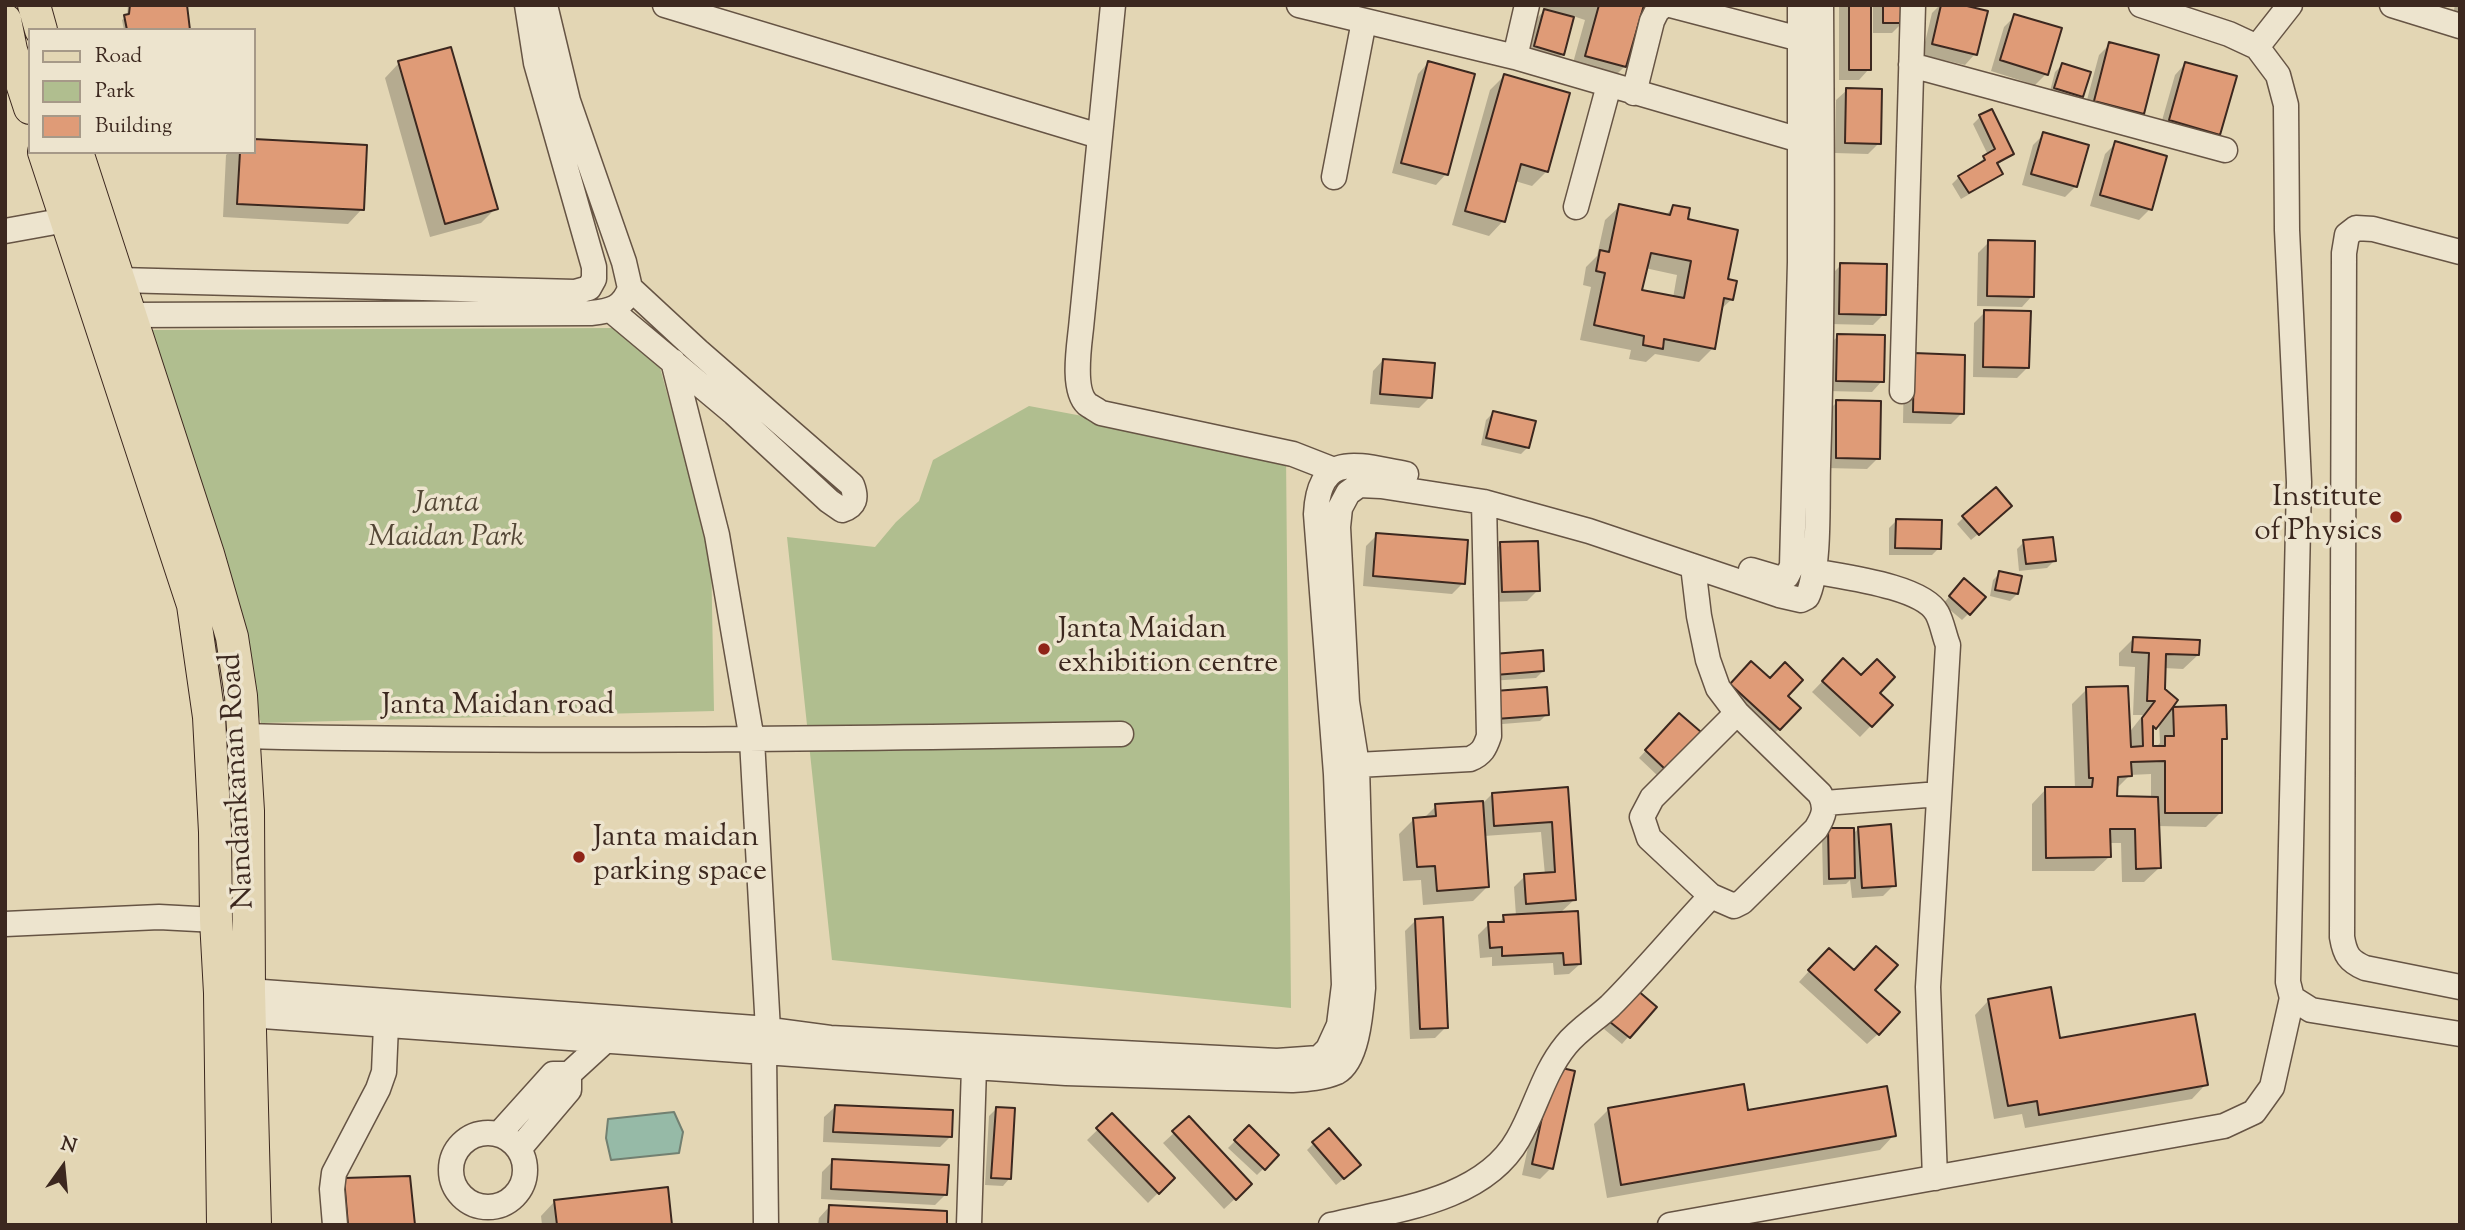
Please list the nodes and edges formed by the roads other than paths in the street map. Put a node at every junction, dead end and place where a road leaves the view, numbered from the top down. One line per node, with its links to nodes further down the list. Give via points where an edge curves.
1 (34, 5): 18 (main road)
2 (527, 5): 37 (street, via 536,63 594,267 589,288 575,292)
3 (545, 5): 38 (street, via 569,101)
4 (666, 5): 27 (street)
5 (1113, 5): 27 (street)
6 (1298, 5): 16 (street)
7 (1527, 5): 22 (street)
8 (1664, 5): 25 (street, via 1652,21)
9 (1670, 5): 19 (street)
10 (1800, 5): 19 (street)
11 (1821, 5): 46 (street, via 1823,319)
12 (1913, 5): 23 (street)
13 (2141, 5): 21 (street)
14 (2290, 5): 21 (street)
15 (2392, 5): 17 (street)
16 (1364, 21): 22 (street); 32 (street)
17 (2460, 26)
18 (40, 28)
19 (1800, 39): 28 (street)
20 (7, 40): 26 (main road)
21 (2258, 47): 58 (street, via 2278,75 2287,105 2287,230 2299,482 2288,982)
22 (1515, 57): 24 (street)
23 (1911, 65): 29 (street); 42 (street)
24 (1609, 85): 25 (street); 33 (street)
25 (1634, 93): 28 (street)
26 (28, 102)
27 (1099, 136): 43 (street, via 1078,375 1086,403 1101,413 1293,454)
28 (1800, 140): 43 (street, via 1792,566 1787,576 1765,576 1622,523 1488,490 1352,465)
29 (2225, 150)
30 (45, 154): 34 (main road)
31 (78, 154): 37 (main road, Nandankanan Road)
32 (1334, 177)
33 (1576, 207)
34 (66, 220): 35 (street); 55 (main road, via 193,605 209,717)
35 (5, 231)
36 (2460, 252): 57 (street, via 2373,229 2356,228 2347,235 2342,909 2344,952 2351,962)
37 (119, 280): 40 (main road, Nandankanan Road)
38 (630, 288): 39 (street, via 627,298); 41 (street, via 852,485 855,502 842,510 829,501)
39 (612, 311): 40 (street); 41 (street)
40 (130, 314): 49 (main road, Nandankanan Road, via 232,638)
41 (673, 361): 50 (street, via 717,535)
42 (1902, 391)
43 (1334, 470): 63 (street, via 1323,478 1316,514 1336,774 1344,985 1339,1025 1328,1049 1319,1058 1277,1061 830,1038)
44 (1483, 502): 45 (street); 51 (street, via 1489,736 1485,748 1470,759); 51 (street, via 1359,485 1340,508 1347,702)
45 (1693, 566): 46 (street, via 1801,600 1810,592); 47 (street, via 1708,660 1718,688)
46 (1813, 571): 52 (street, via 1895,588 1917,596 1936,611 1948,645)
47 (1737, 712): 53 (street); 54 (street, via 1652,798 1642,817 1649,838)
48 (1121, 734): 50 (street, Janta Maidan road)
49 (243, 736): 50 (street, Janta Maidan road); 59 (main road, Nandankanan Road)
50 (752, 740): 63 (street)
51 (1357, 765): 64 (street, via 1363,988 1360,1023 1350,1055 1339,1071 1292,1080)
52 (1939, 794): 53 (street); 66 (street, via 1928,987)
53 (1825, 803): 54 (street, via 1825,816 1816,829 1742,902 1734,906)
54 (1711, 896): 72 (street, via 1562,1051 1506,1158 1480,1180 1441,1198)
55 (216, 920): 56 (street, via 159,917); 67 (main road)
56 (5, 924)
57 (2460, 988)
58 (2292, 998): 61 (street, via 2311,1010); 66 (street, via 2272,1087 2254,1112 2224,1126)
59 (249, 1003): 60 (street); 63 (street); 68 (main road, Nandankanan Road)
60 (386, 1025): 62 (street); 69 (street, via 384,1072 334,1173)
61 (2460, 1034)
62 (605, 1041): 63 (street); 65 (street, via 569,1074 553,1074)
63 (766, 1041): 64 (street); 70 (street)
64 (974, 1067): 71 (street)
65 (509, 1142)
66 (1935, 1178): 73 (street)
67 (223, 1225)
68 (255, 1225)
69 (335, 1225)
70 (766, 1225)
71 (969, 1225)
72 (1331, 1225)
73 (1670, 1225)

